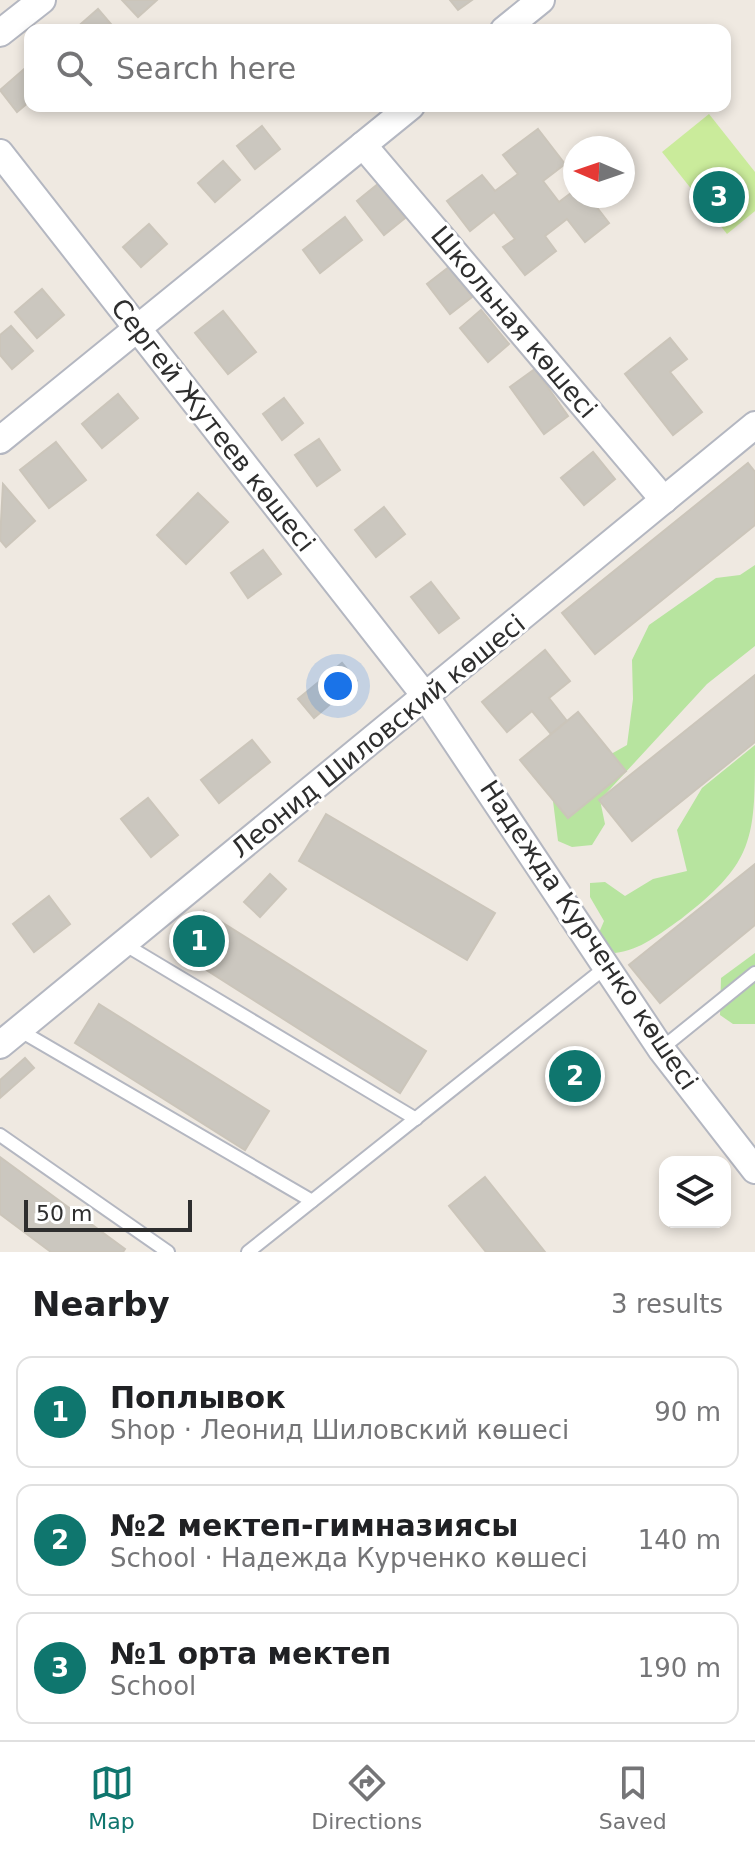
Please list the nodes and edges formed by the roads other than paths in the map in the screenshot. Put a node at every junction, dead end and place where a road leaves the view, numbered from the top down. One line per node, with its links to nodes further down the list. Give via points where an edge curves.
1 (42, 0): 4 (street)
2 (541, 0): 3 (street)
3 (511, 24)
4 (0, 33)
5 (404, 112): 6 (street)
6 (363, 145): 8 (street); 11 (street, Школьная көшесі)
7 (0, 153): 8 (street, Сергей Жутеев көшесі)
8 (137, 329): 10 (street); 12 (street, Сергей Жутеев көшесі)
9 (755, 426): 11 (street, Леонид Шиловский көшесі)
10 (0, 440)
11 (664, 500): 12 (street, Леонид Шиловский көшесі)
12 (426, 697): 13 (street, Леонид Шиловский көшесі); 14 (street, Надежда Курченко көшесі)
13 (124, 944): 16 (street, Леонид Шиловский көшесі); 18 (lane)
14 (606, 967): 17 (street, Надежда Курченко көшесі); 18 (lane)
15 (755, 973): 17 (lane)
16 (9, 1038): 21 (lane)
17 (661, 1049): 20 (street, Надежда Курченко көшесі)
18 (416, 1119): 21 (lane)
19 (0, 1135): 22 (lane)
20 (755, 1170)
21 (312, 1201): 23 (lane)
22 (158, 1249)
23 (248, 1252)

